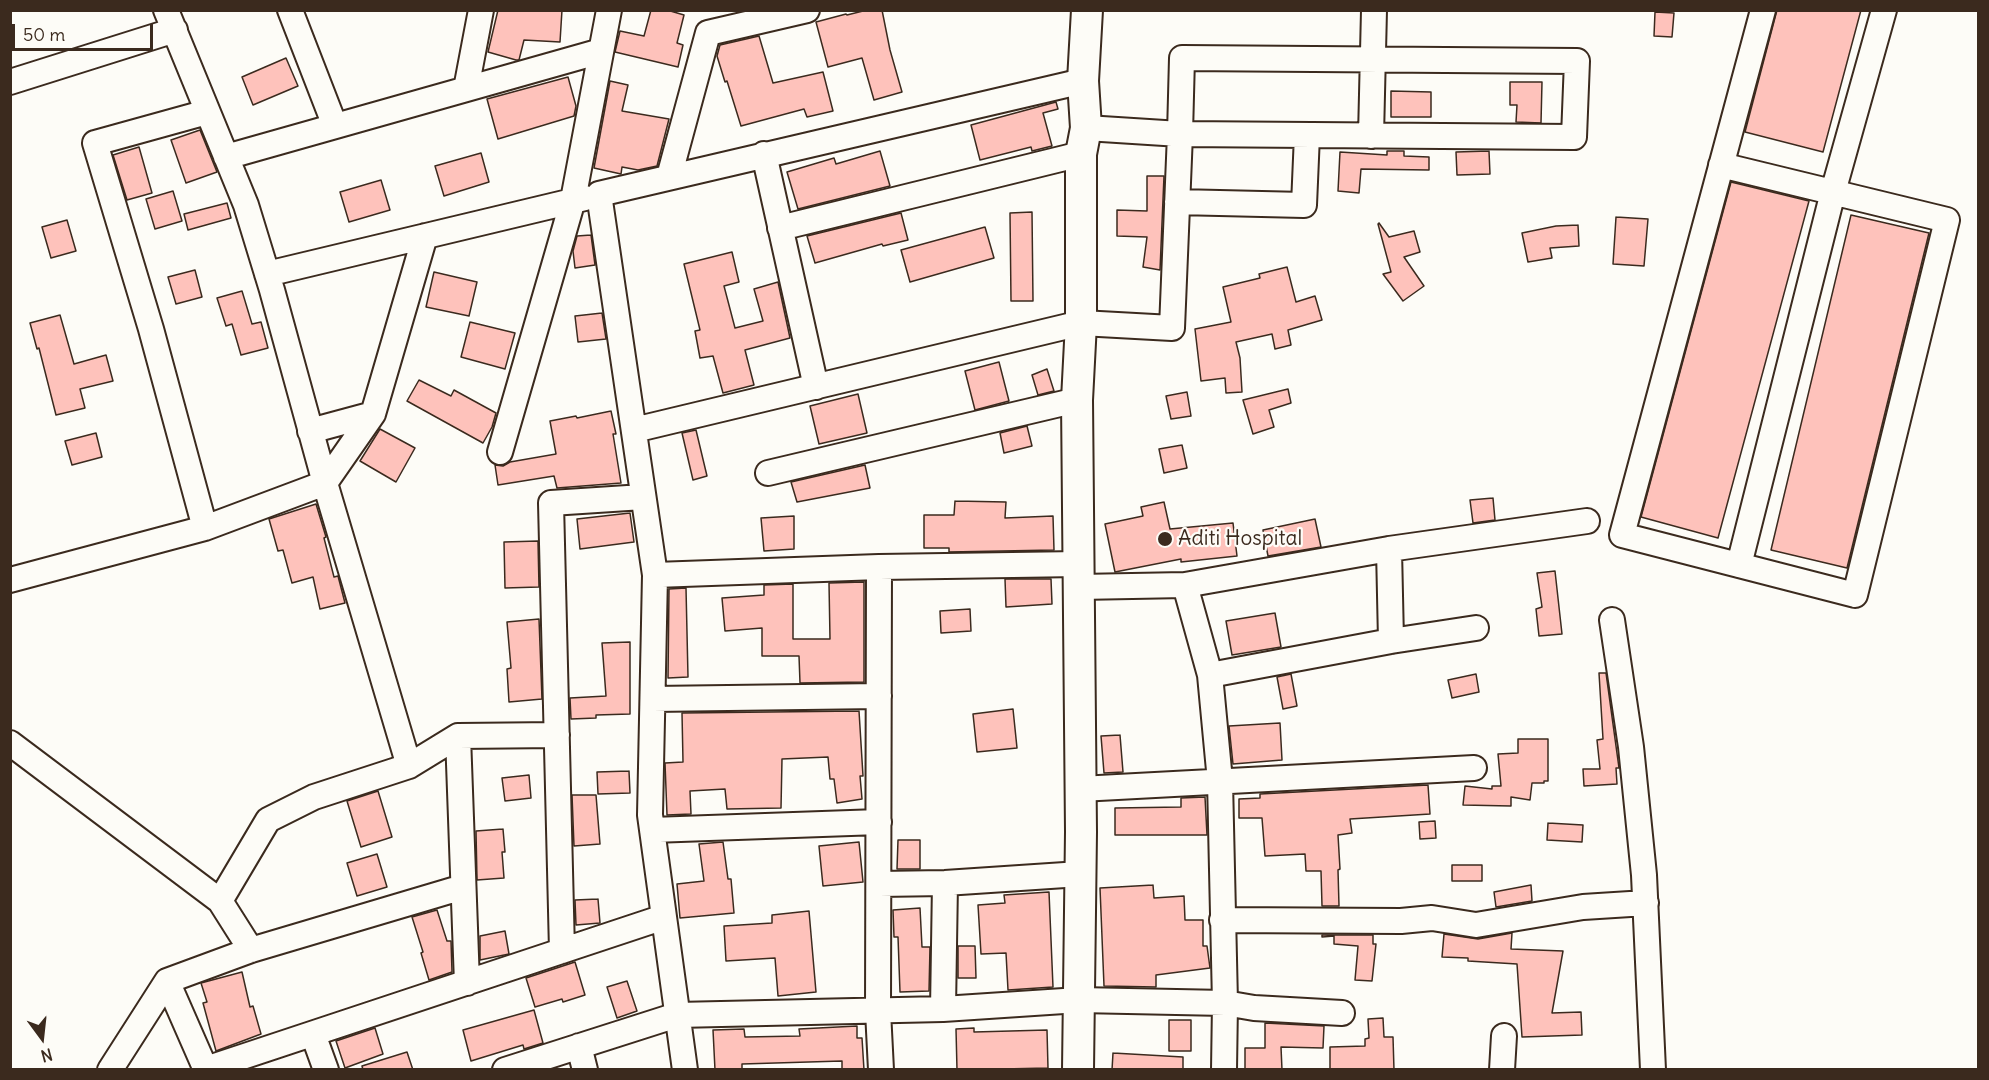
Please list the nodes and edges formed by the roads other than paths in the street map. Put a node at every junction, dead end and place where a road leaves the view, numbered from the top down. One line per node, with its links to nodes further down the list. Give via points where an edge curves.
1 (290, 10): 17 (street)
2 (481, 10): 15 (street)
3 (609, 10): 11 (street)
4 (807, 10): 10 (street)
5 (1087, 10): 13 (main road)
6 (1374, 10): 12 (street)
7 (1763, 10): 24 (street)
8 (1884, 10): 26 (street)
9 (171, 20): 14 (street); 16 (street)
10 (710, 22): 25 (street)
11 (601, 51): 15 (street); 28 (street)
12 (1373, 60): 18 (street, via 1182,58); 20 (street); 20 (street, via 1577,61 1574,137)
13 (1083, 81): 21 (main road); 22 (street)
14 (10, 82)
15 (466, 89): 17 (street)
16 (207, 112): 23 (street); 44 (street, via 95,143)
17 (335, 126): 23 (street)
18 (1180, 134): 19 (street); 21 (street); 29 (street)
19 (1307, 135): 20 (street); 29 (street, via 1304,205)
20 (1371, 135)
21 (1084, 141): 30 (street); 33 (main road)
22 (764, 154): 25 (street); 30 (street)
23 (226, 157): 32 (street, via 246,205)
24 (1721, 165): 26 (street); 46 (street, via 1622,535)
25 (669, 177): 27 (street)
26 (1833, 192): 46 (street); 46 (street, via 1947,220 1855,595)
27 (599, 194): 28 (street); 37 (street)
28 (573, 200): 31 (street); 39 (street)
29 (1177, 202): 33 (street, via 1172,328)
30 (780, 228): 34 (street)
31 (425, 236): 32 (street); 36 (street)
32 (267, 274): 38 (street)
33 (1081, 323): 34 (street); 35 (main road)
34 (816, 387): 37 (street)
35 (1077, 400): 40 (street); 49 (main road)
36 (373, 414): 38 (street); 41 (street)
37 (634, 430): 42 (street)
38 (310, 431): 41 (street)
39 (500, 452)
40 (768, 473)
41 (325, 483): 44 (street); 61 (street)
42 (644, 497): 48 (street); 58 (street, via 551,503)
43 (1587, 521): 45 (street)
44 (205, 528): 50 (street)
45 (1389, 549): 51 (street); 54 (street)
46 (1739, 566)
47 (879, 567): 48 (street); 49 (street); 56 (street)
48 (655, 575): 57 (street)
49 (1079, 576): 51 (street); 64 (main road)
50 (10, 580)
51 (1185, 585): 55 (street)
52 (1611, 620): 72 (street, via 1631,747)
53 (1476, 628): 54 (street)
54 (1391, 641): 55 (street)
55 (1210, 675): 63 (street)
56 (879, 696): 57 (street); 65 (street)
57 (652, 699): 66 (street)
58 (557, 735): 59 (street); 76 (street)
59 (458, 736): 61 (street); 70 (street)
60 (10, 743): 71 (street)
61 (409, 766): 71 (street, via 314,797 268,820)
62 (1474, 768): 63 (street)
63 (1220, 781): 64 (street); 74 (street)
64 (1080, 789): 67 (main road)
65 (879, 822): 66 (street); 69 (street)
66 (652, 830): 73 (street)
67 (1080, 874): 68 (street); 79 (main road)
68 (945, 883): 69 (street); 81 (street)
69 (879, 884): 82 (street)
70 (463, 887): 75 (street); 78 (street)
71 (220, 901): 75 (street)
72 (1646, 903): 74 (street, via 1583,907 1476,925 1432,918); 98 (street)
73 (664, 917): 76 (street); 84 (street)
74 (1222, 920): 80 (street)
75 (251, 950): 77 (street)
76 (562, 951): 78 (street)
77 (167, 981): 88 (street); 89 (street)
78 (467, 983): 85 (street)
79 (1078, 1000): 80 (street); 81 (street); 95 (main road)
80 (1225, 1003): 83 (street); 96 (street)
81 (943, 1010): 82 (street)
82 (878, 1011): 84 (street); 94 (street)
83 (1342, 1013)
84 (677, 1016): 87 (street); 93 (street)
85 (313, 1034): 88 (street); 90 (street)
86 (1504, 1036): 97 (street)
87 (579, 1046): 91 (street); 92 (street)
88 (206, 1069)
89 (110, 1070)
90 (326, 1070)
91 (505, 1070)
92 (585, 1070)
93 (685, 1070)
94 (881, 1070)
95 (1078, 1070)
96 (1224, 1070)
97 (1502, 1070)
98 (1653, 1070)

